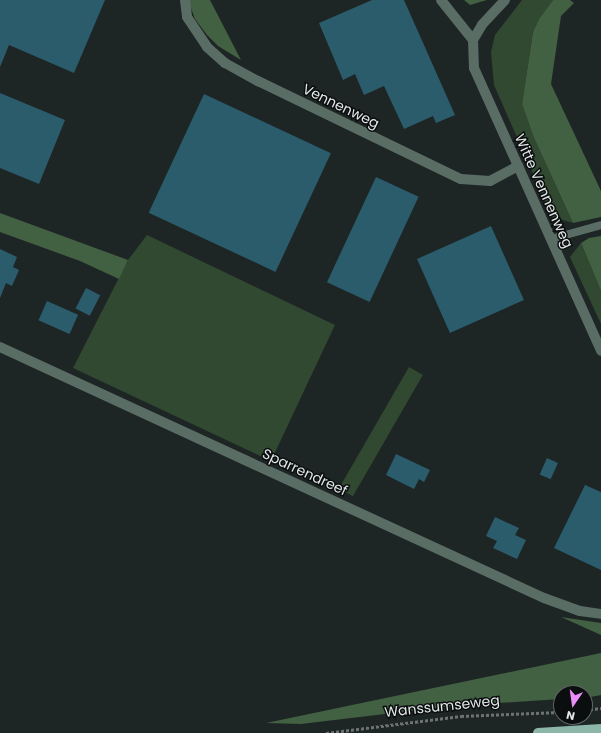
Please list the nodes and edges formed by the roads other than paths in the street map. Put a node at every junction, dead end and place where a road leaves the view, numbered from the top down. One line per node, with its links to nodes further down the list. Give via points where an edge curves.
1 (185, 0): 5 (street, Vennenweg, via 187,17 207,47 225,62 258,81 460,179 490,181)
2 (441, 0): 4 (street)
3 (505, 0): 4 (street, via 482,24)
4 (473, 40): 5 (street, Witte Vennenweg, via 474,68)
5 (518, 166): 7 (street, Witte Vennenweg)
6 (601, 225): 7 (lane)
7 (551, 238): 9 (street, Witte Vennenweg)
8 (0, 347): 10 (street, Sparrendreef, via 544,598 580,612)
9 (601, 351)
10 (601, 614)
11 (601, 729): 12 (main road)
12 (538, 733)

